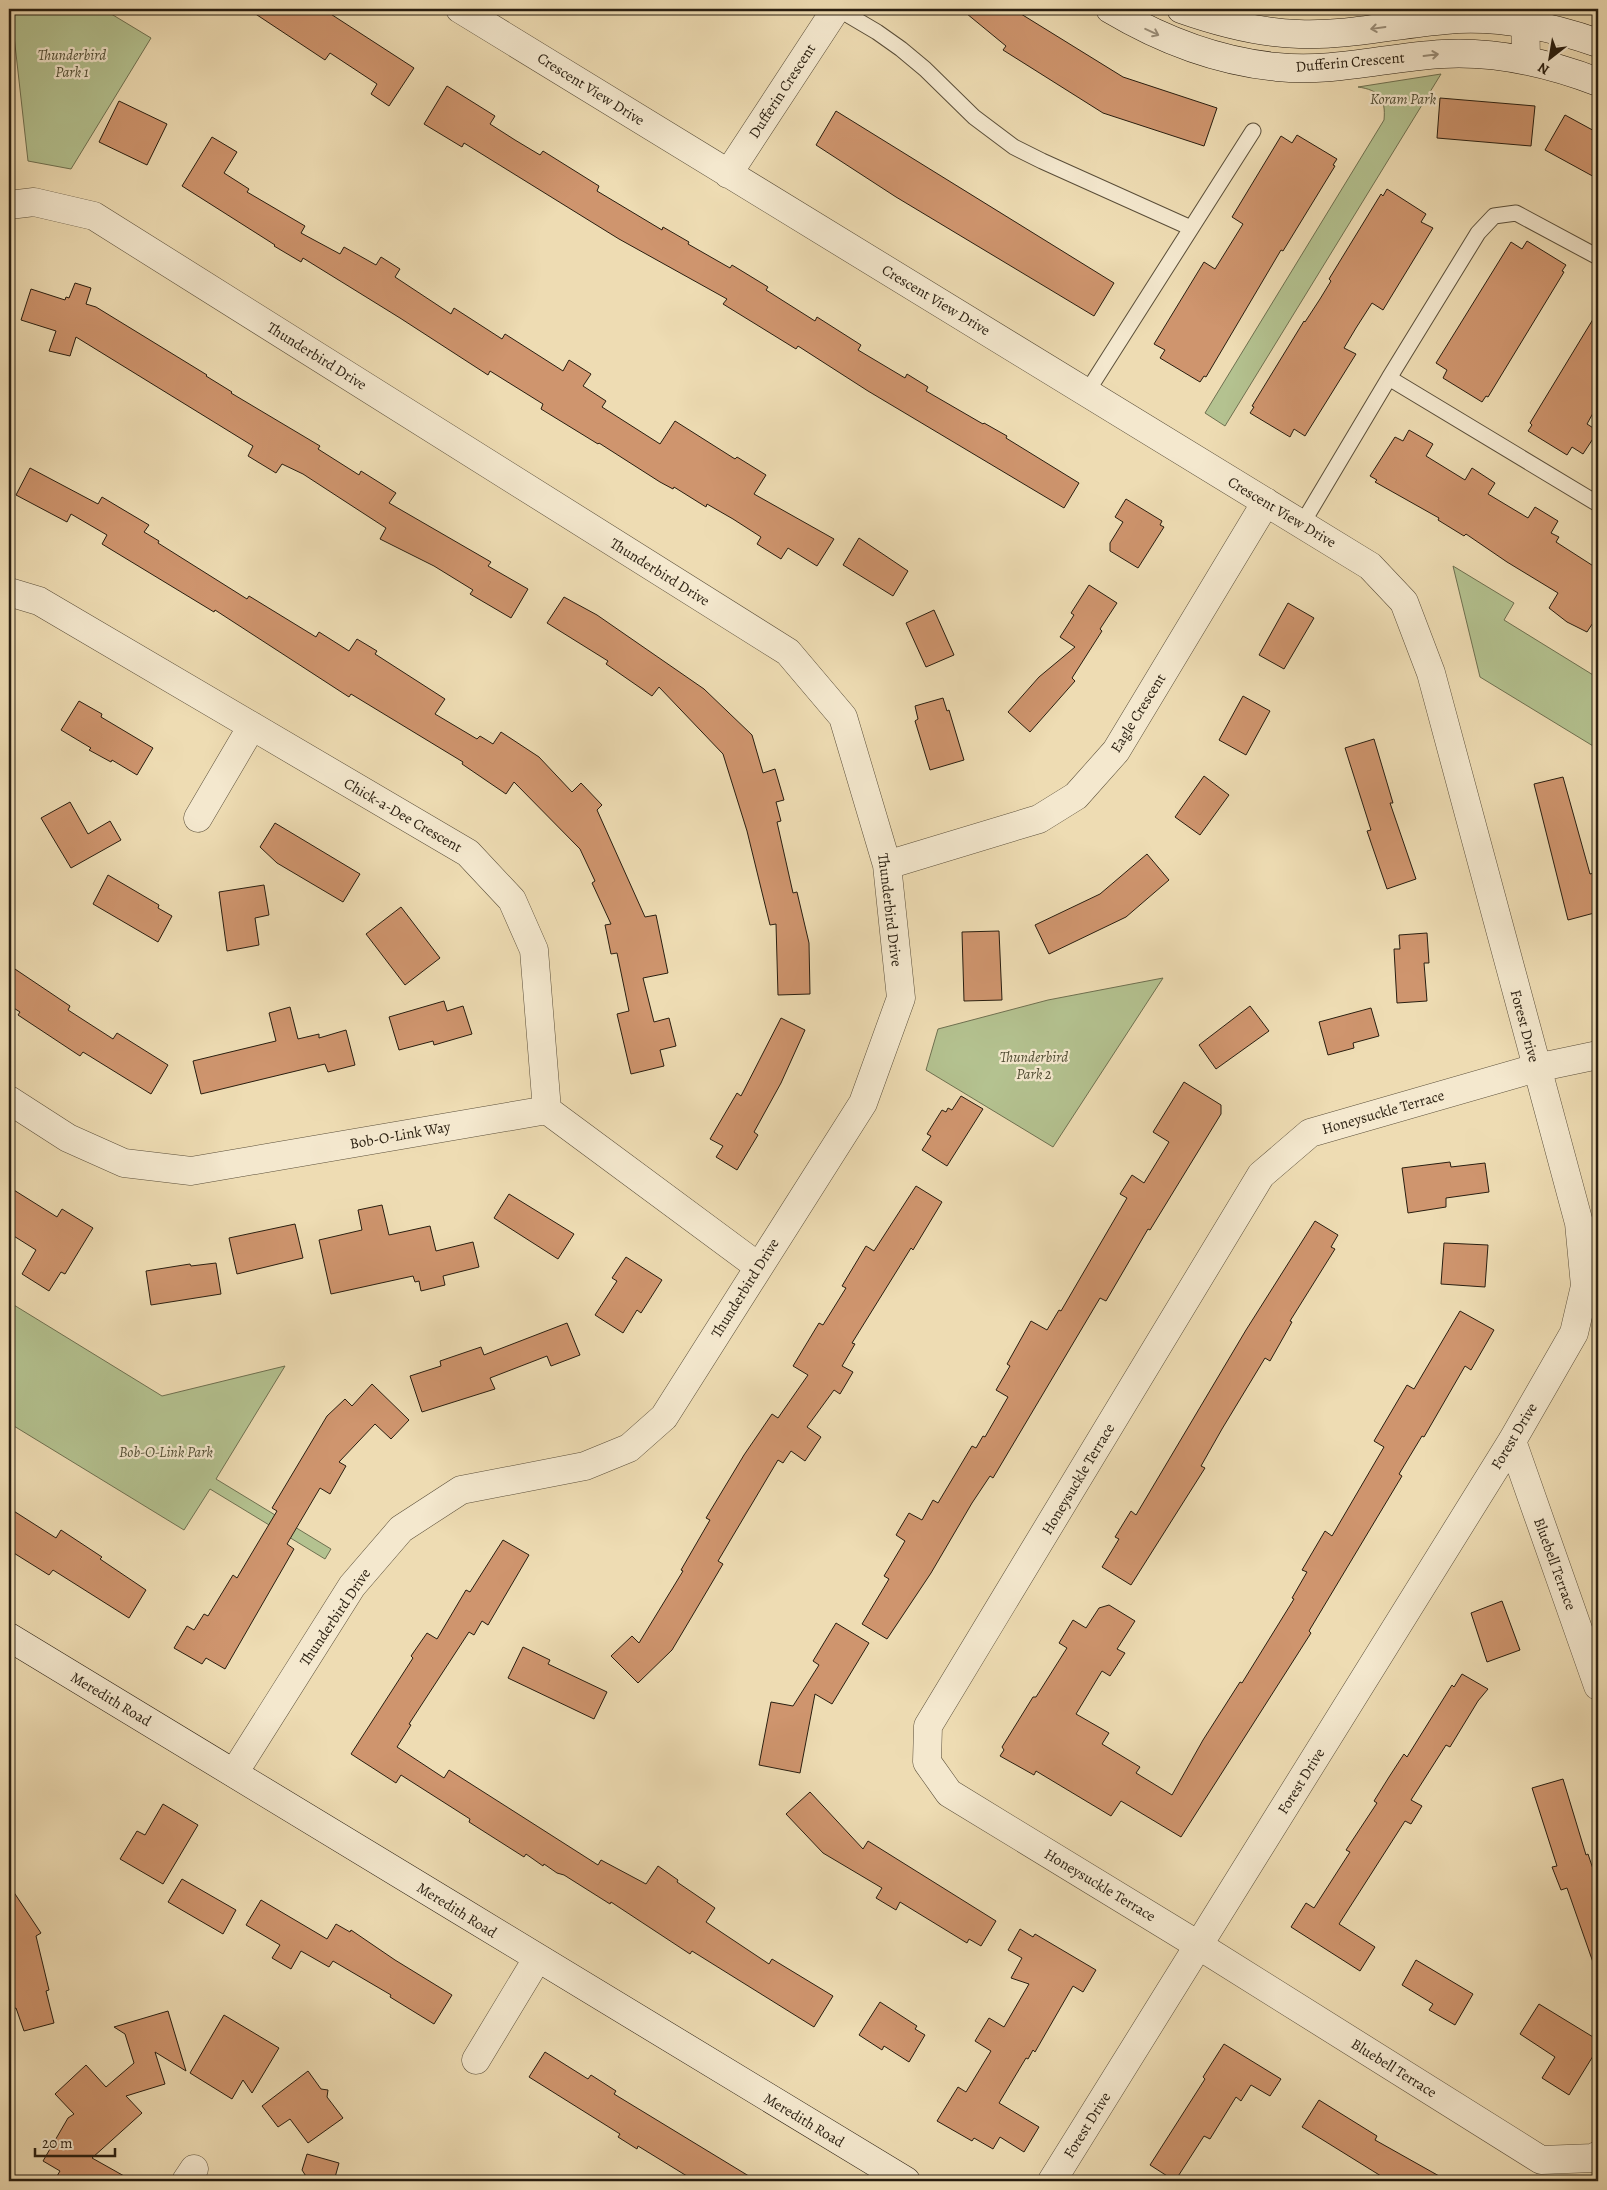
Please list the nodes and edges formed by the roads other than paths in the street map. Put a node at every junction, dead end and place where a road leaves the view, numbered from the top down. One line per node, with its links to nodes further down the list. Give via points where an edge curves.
1 (460, 9): 10 (street, Crescent View Drive)
2 (837, 9): 10 (street, Dufferin Crescent); 12 (lane, via 878,32 907,54 974,117 1014,147)
3 (1110, 9): 7 (street, Dufferin Crescent, one-way to 7, via 1178,44 1246,63 1278,67 1343,66 1443,54 1487,54)
4 (1180, 9): 5 (street, Dufferin Crescent, one-way to 4, via 1448,20 1337,34 1297,34 1217,22)
5 (1525, 16): 6 (street, Dufferin Crescent); 7 (street)
6 (1598, 43)
7 (1526, 59): 8 (street, Dufferin Crescent)
8 (1598, 82)
9 (1253, 131): 12 (lane)
10 (728, 174): 15 (street, Crescent View Drive)
11 (9, 205): 23 (street, Thunderbird Drive, via 34,202 94,216 788,652 843,718)
12 (1191, 228): 15 (lane)
13 (1598, 258): 14 (lane, via 1516,213 1494,216 1478,233)
14 (1389, 378): 17 (lane); 18 (lane)
15 (1087, 392): 16 (street, Crescent View Drive)
16 (1266, 502): 18 (street, Crescent View Drive); 23 (street, Eagle Crescent, via 1116,751 1076,796 1039,819)
17 (1598, 504)
18 (1302, 524): 20 (street, Crescent View Drive, via 1370,566)
19 (9, 592): 21 (street, Chick-a-Dee Crescent, via 39,601)
20 (1404, 602): 25 (street, Forest Drive, via 1430,673)
21 (252, 726): 22 (street); 27 (street, Chick-a-Dee Crescent, via 468,853 512,900 534,950)
22 (198, 818)
23 (887, 865): 28 (street, Thunderbird Drive, via 901,998 863,1102)
24 (1598, 1055): 25 (street, Honeysuckle Terrace)
25 (1536, 1068): 29 (street, Forest Drive, via 1579,1223 1585,1286 1574,1333); 33 (street, Honeysuckle Terrace, via 1310,1132 1261,1175 928,1726 927,1762 949,1793)
26 (9, 1100): 27 (street, Bob-O-Link Way, via 68,1138 124,1163 191,1171)
27 (547, 1110): 28 (street)
28 (759, 1267): 32 (street, Thunderbird Drive, via 664,1417 629,1448 585,1466 461,1490 401,1529 352,1586)
29 (1512, 1441): 31 (street, Bluebell Terrace); 33 (street, Forest Drive)
30 (9, 1637): 32 (street, Meredith Road)
31 (1598, 1686)
32 (234, 1773): 34 (street, Meredith Road)
33 (1198, 1945): 36 (street, Bluebell Terrace, via 1541,2160 1594,2158); 38 (street, Forest Drive)
34 (537, 1959): 35 (street); 37 (street, Meredith Road)
35 (476, 2060)
36 (1598, 2155)
37 (906, 2181)
38 (1052, 2181)

